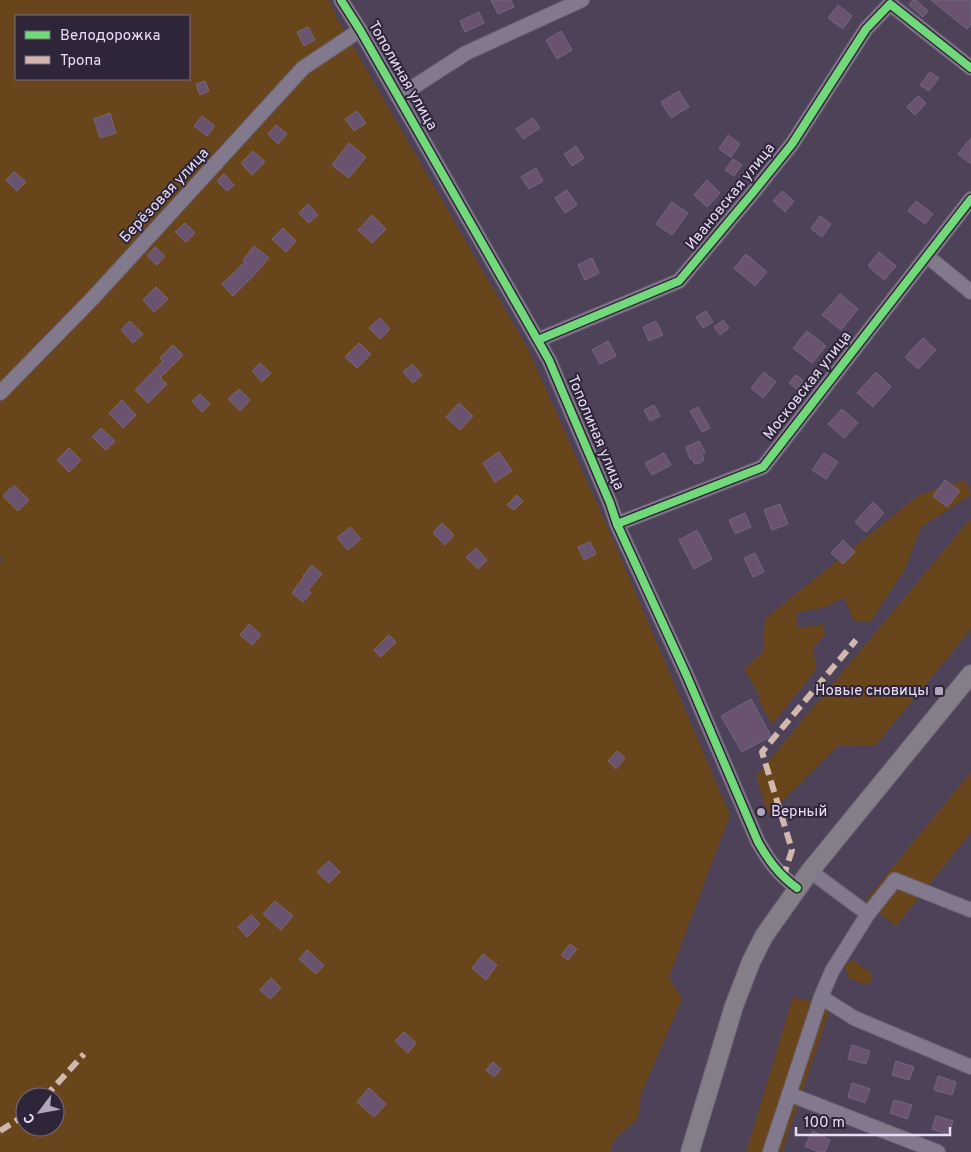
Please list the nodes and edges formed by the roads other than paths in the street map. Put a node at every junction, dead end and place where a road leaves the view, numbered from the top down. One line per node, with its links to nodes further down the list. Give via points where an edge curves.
1 (341, 0): 3 (street, Тополиная улица)
2 (582, 0): 5 (street, via 466,53)
3 (360, 30): 5 (street, Тополиная улица); 10 (street, Берёзовая улица, via 303,68 93,298)
4 (971, 68): 9 (street, Ивановская улица, via 890,4 866,29 792,144 679,281)
5 (398, 98): 9 (street, Тополиная улица)
6 (971, 199): 7 (street, Московская улица)
7 (927, 256): 8 (street); 11 (street, Московская улица, via 763,467)
8 (971, 292)
9 (538, 340): 11 (street, Тополиная улица)
10 (0, 393)
11 (617, 524): 14 (street, Тополиная улица, via 758,842 770,864)
12 (971, 674): 13 (main road)
13 (810, 871): 14 (main road); 16 (street)
14 (797, 888): 20 (main road, via 764,936 741,984)
15 (971, 910): 16 (street, via 895,880)
16 (868, 914): 17 (street, via 832,971)
17 (821, 997): 18 (street, via 854,1018); 19 (street)
18 (971, 1067)
19 (789, 1094): 21 (street); 22 (street)
20 (690, 1152)
21 (770, 1152)
22 (938, 1152)

